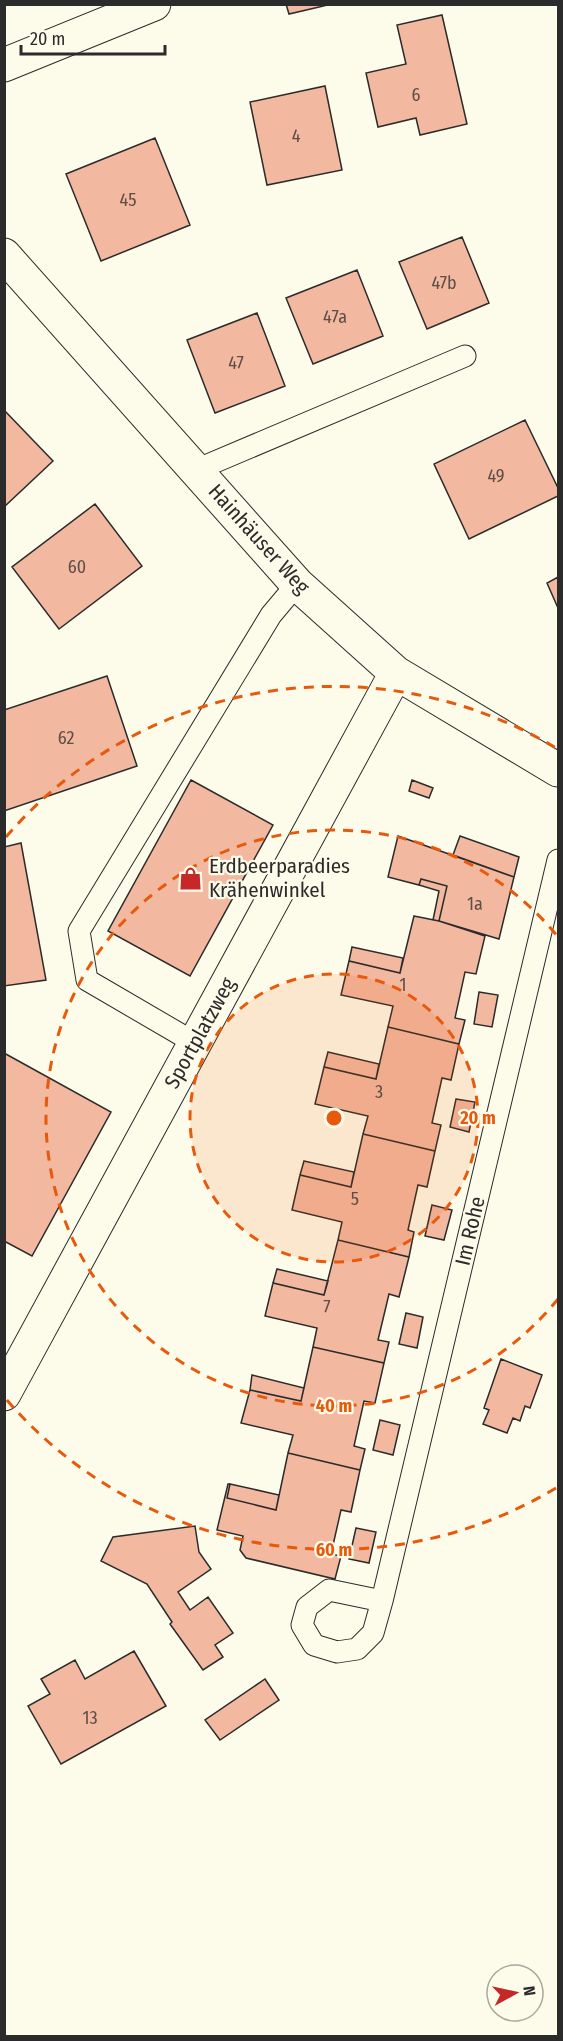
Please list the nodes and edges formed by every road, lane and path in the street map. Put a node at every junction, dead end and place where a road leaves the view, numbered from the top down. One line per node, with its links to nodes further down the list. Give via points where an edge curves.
1 (154, 4): 2 (street)
2 (4, 65)
3 (4, 255): 5 (street, Hainhäuser Weg)
4 (465, 356): 5 (lane)
5 (196, 470): 6 (street, Hainhäuser Weg)
6 (297, 584): 7 (street, Hainhäuser Weg); 10 (lane, via 271,615 79,931 87,980)
7 (396, 673): 8 (street, Hainhäuser Weg); 10 (street, Sportplatzweg)
8 (558, 771)
9 (558, 860): 12 (lane, Im Rohe)
10 (195, 1042): 11 (street, Sportplatzweg)
11 (4, 1394)
12 (382, 1601)

